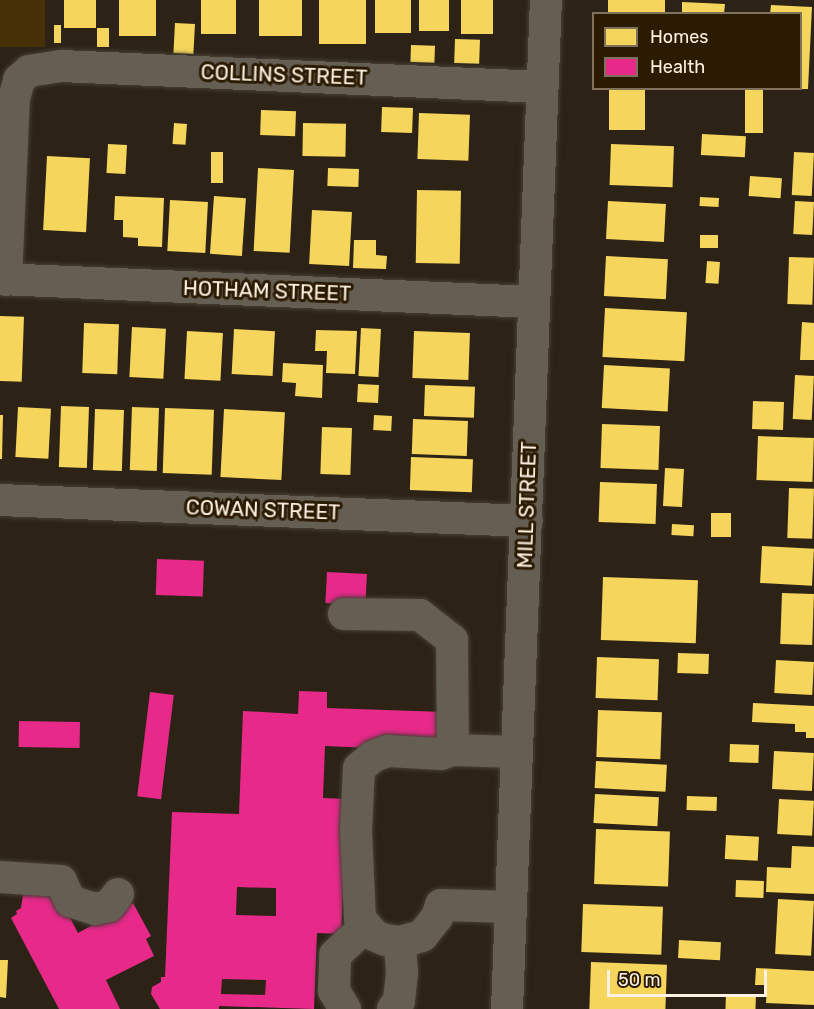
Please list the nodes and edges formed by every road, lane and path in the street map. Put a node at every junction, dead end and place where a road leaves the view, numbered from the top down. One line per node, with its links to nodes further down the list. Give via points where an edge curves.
1 (546, 0): 2 (street, MILL STREET)
2 (543, 87): 3 (street, COLLINS STREET, via 61,66 25,73 17,83 14,99); 4 (street, MILL STREET)
3 (3, 280): 4 (street, HOTHAM STREET)
4 (534, 302): 6 (street, MILL STREET)
5 (0, 500): 6 (street, COWAN STREET)
6 (527, 521): 9 (street, MILL STREET)
7 (344, 614): 8 (street, via 420,615 452,640)
8 (453, 750): 9 (street); 13 (street, via 441,754 388,751 359,768 357,885 360,919)
9 (517, 752): 12 (street, MILL STREET)
10 (0, 877): 11 (street, via 62,881 70,901 95,909 109,906)
11 (118, 894)
12 (511, 907): 14 (street, via 441,905 422,936); 17 (street, MILL STREET)
13 (365, 927): 14 (street, via 385,940); 15 (street, via 335,955 334,991)
14 (400, 942): 16 (street, via 402,973 399,1001)
15 (345, 1009)
16 (393, 1009)
17 (507, 1009)

